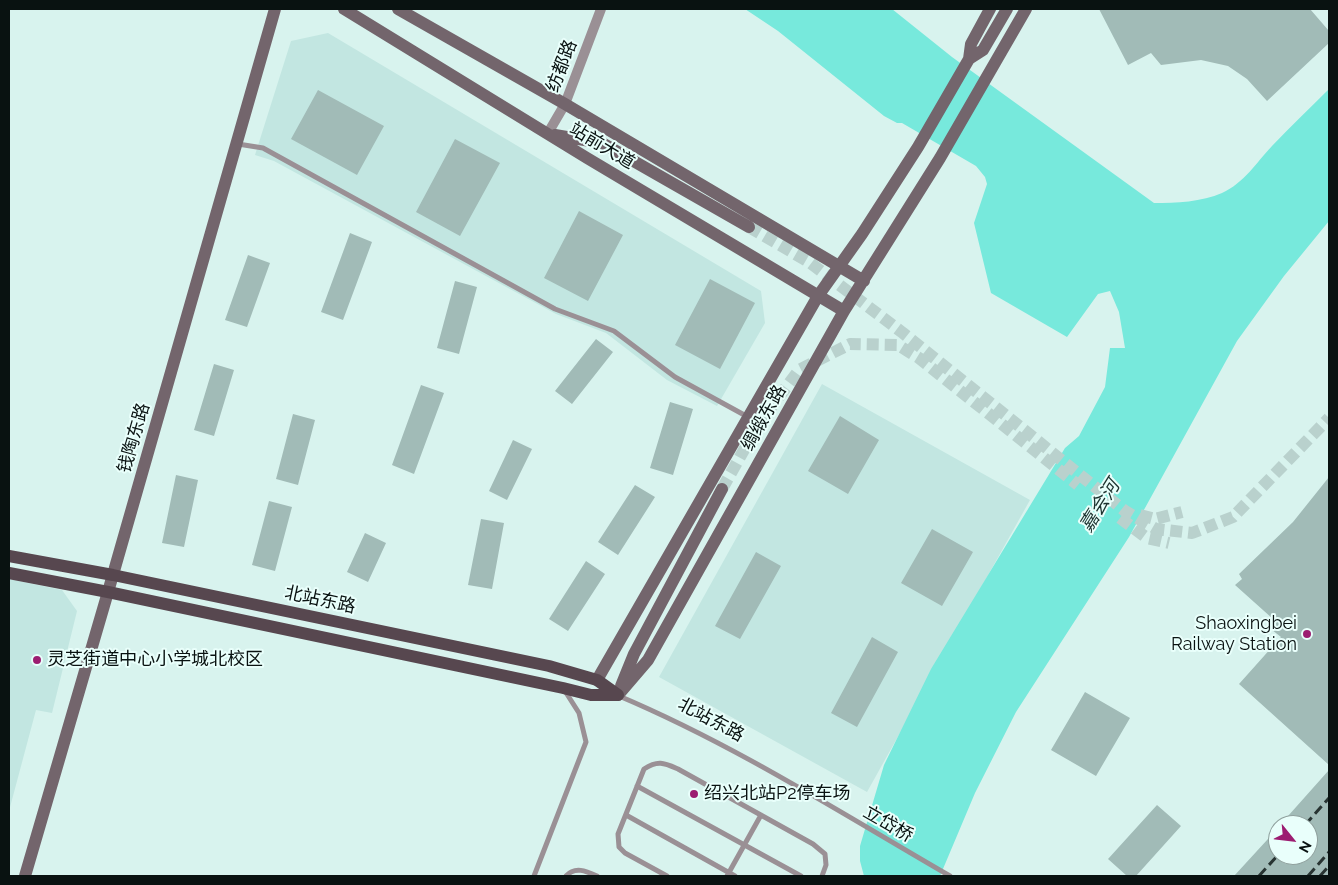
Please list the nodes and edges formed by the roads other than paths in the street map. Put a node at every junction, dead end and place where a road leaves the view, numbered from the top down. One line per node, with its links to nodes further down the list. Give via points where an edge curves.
1 (275, 9): 11 (main road, 钱陶东路)
2 (344, 9): 10 (main road, 站前大道)
3 (398, 9): 9 (main road, 站前大道)
4 (601, 9): 9 (street, 纺都路)
5 (990, 9): 8 (main road, via 970,44)
6 (1007, 9): 8 (main road, via 983,50)
7 (1026, 9): 14 (main road, 绸缎东路)
8 (969, 59): 13 (main road, 绸缎东路, via 918,147)
9 (565, 104): 10 (street, 纺都路); 13 (main road, 站前大道)
10 (548, 133): 12 (main road, via 602,143); 15 (main road, 站前大道)
11 (236, 143): 17 (lane, via 263,148 555,309 614,331 675,377); 21 (main road, 钱陶东路)
12 (749, 227)
13 (840, 267): 14 (main road, 站前大道); 15 (main road, 绸缎东路)
14 (864, 281): 16 (main road, 绸缎东路)
15 (818, 296): 16 (main road, 站前大道); 17 (main road, 绸缎东路)
16 (844, 311): 25 (main road, 绸缎东路, via 648,660)
17 (749, 417): 23 (main road, 绸缎东路)
18 (722, 488): 25 (main road, via 634,654)
19 (9, 556): 21 (main road, 北站东路)
20 (9, 573): 22 (main road, 北站东路)
21 (113, 575): 22 (main road, 钱陶东路); 23 (main road, 北站东路, via 550,666)
22 (108, 592): 24 (main road, 北站东路); 32 (main road, 钱陶东路)
23 (597, 680): 25 (main road, 北站东路)
24 (563, 688): 25 (main road, 北站东路, via 591,696); 33 (lane, via 579,713 586,742)
25 (618, 695): 26 (lane, 北站东路, via 669,717)
26 (761, 765): 40 (lane, 立岱桥)
27 (637, 786): 28 (lane); 29 (lane, via 644,769 653,763 665,763); 30 (lane)
28 (626, 815): 31 (lane); 36 (lane, via 618,834 619,847)
29 (761, 815): 30 (lane); 39 (lane, via 825,854)
30 (744, 846): 31 (lane); 38 (lane)
31 (728, 875): 37 (lane)
32 (25, 876)
33 (534, 876)
34 (566, 876): 35 (lane, via 583,869)
35 (597, 876)
36 (667, 876)
37 (735, 876)
38 (800, 876)
39 (822, 876)
40 (950, 876)

